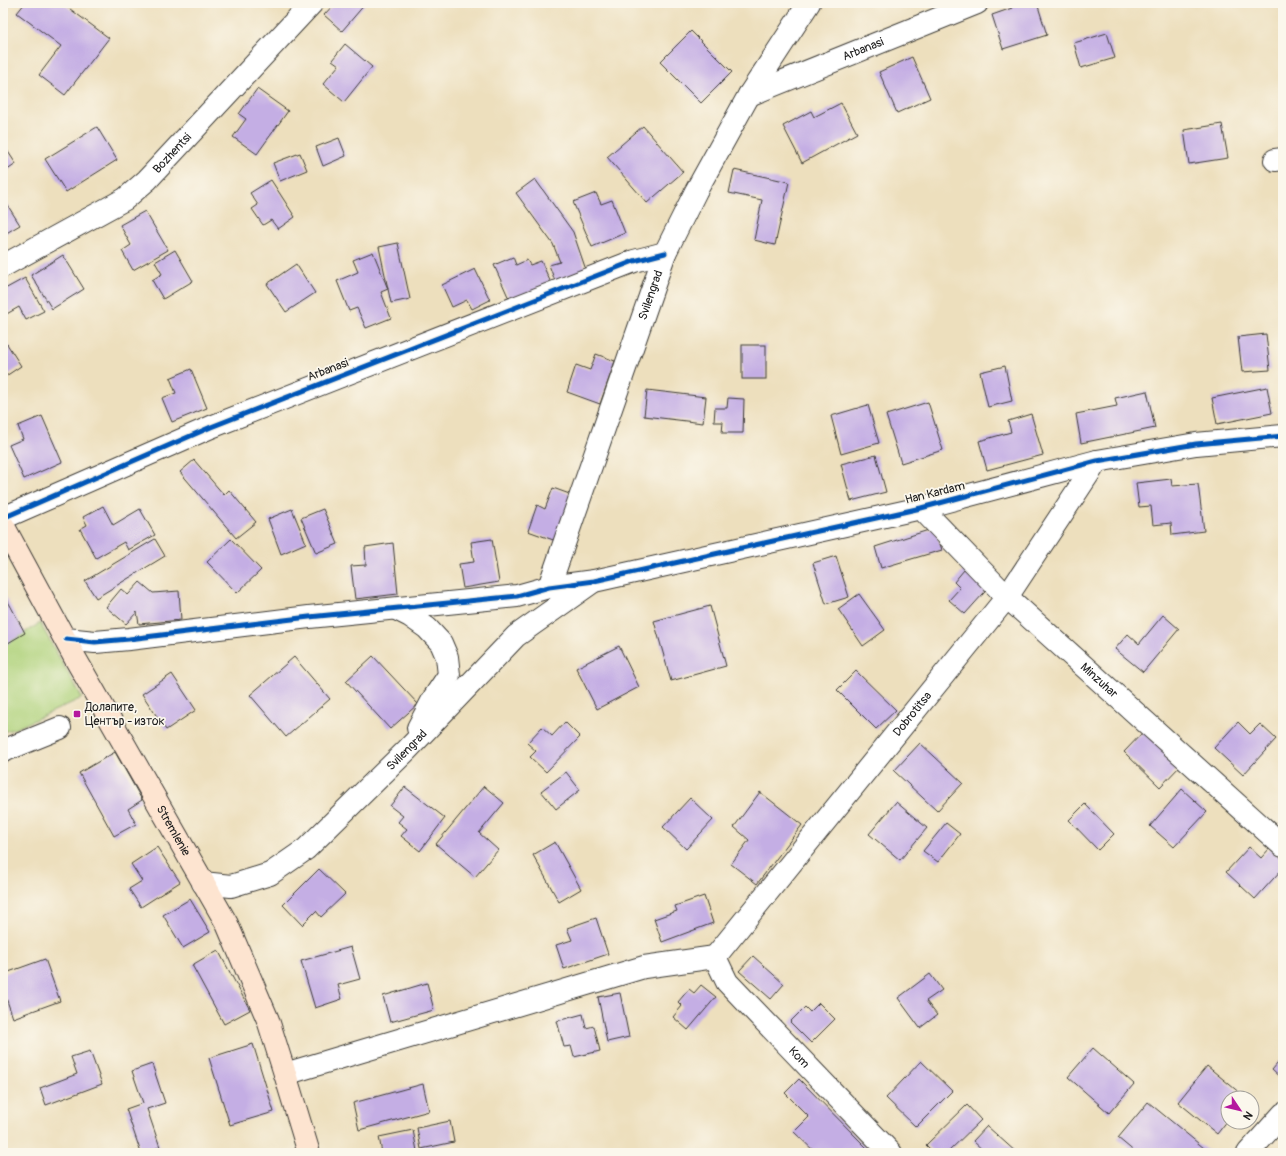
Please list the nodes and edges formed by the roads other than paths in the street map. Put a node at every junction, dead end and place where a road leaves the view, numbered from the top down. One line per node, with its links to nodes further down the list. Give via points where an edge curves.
1 (312, 3): 6 (street, Bozhentsi, via 147,180 125,199)
2 (809, 3): 4 (street, Svilengrad)
3 (977, 3): 4 (street, Arbanasi)
4 (749, 95): 5 (street, Svilengrad)
5 (665, 253): 10 (street, Arbanasi, via 634,261 211,427); 13 (street, Svilengrad)
6 (3, 266)
7 (1283, 436): 8 (street, Han Kardam, via 1196,444)
8 (1097, 461): 9 (street, Han Kardam); 14 (street, Dobrotitsa)
9 (922, 508): 12 (street, Han Kardam); 14 (street, Minzuhar)
10 (3, 518)
11 (3, 525): 16 (street, Stremlenie)
12 (594, 581): 13 (street, Han Kardam); 18 (street, Svilengrad, via 516,636)
13 (549, 587): 15 (street, Han Kardam, via 517,596)
14 (1007, 597): 20 (street, Minzuhar); 22 (street, Dobrotitsa)
15 (396, 609): 16 (street, Han Kardam, via 102,642); 18 (street, via 427,628 441,643 447,657 449,675)
16 (66, 640): 21 (street, Stremlenie)
17 (60, 728): 19 (street)
18 (406, 750): 21 (street, Svilengrad, via 306,850 270,874 231,886)
19 (3, 751)
20 (1283, 846)
21 (203, 883): 23 (street, Stremlenie, via 227,924 268,1020)
22 (715, 956): 23 (street, via 644,967); 26 (street, Kom, via 727,982)
23 (285, 1074): 25 (street, Stremlenie)
24 (1283, 1114): 27 (street)
25 (309, 1153)
26 (891, 1153)
27 (1248, 1153)

